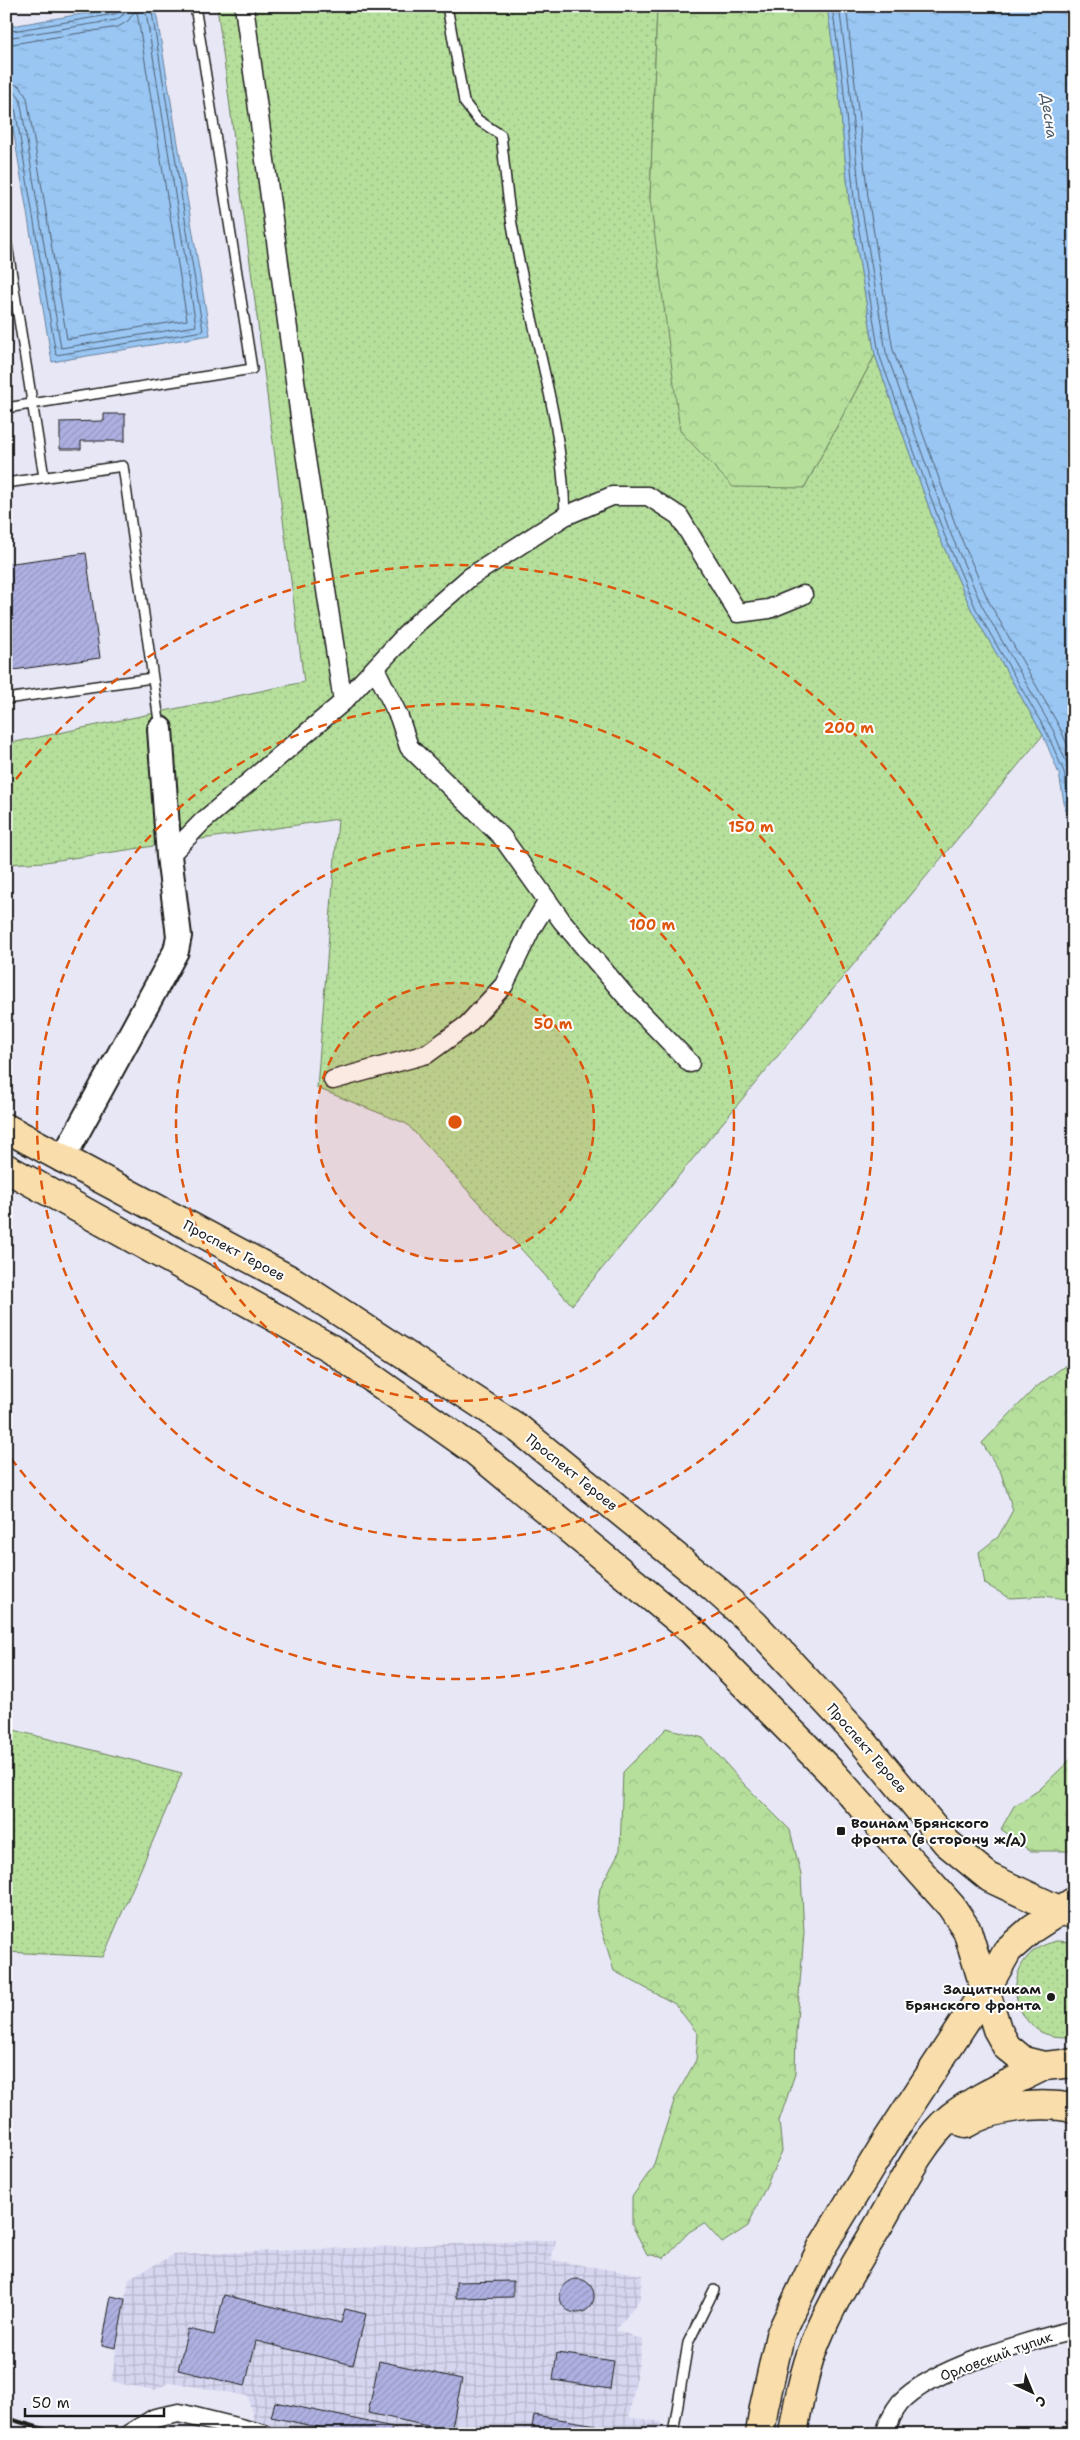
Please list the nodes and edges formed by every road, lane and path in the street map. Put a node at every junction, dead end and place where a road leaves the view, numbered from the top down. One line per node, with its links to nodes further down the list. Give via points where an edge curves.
1 (195, 6): 5 (lane, via 252,369)
2 (244, 6): 14 (street, via 304,449)
3 (447, 6): 9 (lane, via 464,102 478,120 501,135 513,229 554,410 564,475)
4 (6, 238): 5 (lane)
5 (32, 404): 6 (lane); 7 (lane)
6 (6, 408)
7 (44, 477): 8 (lane); 12 (lane, via 122,466)
8 (6, 483)
9 (565, 516): 10 (street, via 612,496 648,496 679,516 738,613 769,609); 11 (street, via 470,577 417,623)
10 (803, 595)
11 (375, 668): 14 (street); 17 (street, via 399,717 409,747 502,837)
12 (152, 678): 13 (lane); 15 (lane)
13 (6, 699)
14 (343, 702): 16 (street, via 202,822)
15 (160, 729): 16 (street)
16 (169, 856): 21 (street, via 179,936 176,950)
17 (548, 901): 18 (street, via 628,1000); 19 (street, via 504,985 467,1025 427,1054)
18 (690, 1063)
19 (333, 1080)
20 (6, 1128): 21 (main road, Проспект Героев)
21 (62, 1160): 23 (main road, Проспект Героев, via 294,1282 518,1429 713,1587 755,1625 854,1730 947,1843 990,1878)
22 (6, 1168): 24 (main road, via 330,1348 474,1450 691,1630 833,1774 951,1906 968,1930)
23 (1069, 1909): 24 (main road, via 1033,1928 1008,1950)
24 (986, 1989): 25 (main road, via 997,2029 1007,2047 1024,2061); 33 (main road, via 822,2247 780,2335)
25 (1061, 2069): 27 (main road, via 974,2103 950,2118 932,2138)
26 (1074, 2108): 27 (main road, via 1021,2108 972,2119 943,2140 908,2186)
27 (894, 2194): 34 (main road, via 835,2299 815,2344 798,2402)
28 (714, 2290): 32 (lane, via 688,2344)
29 (1074, 2330): 35 (street, Орловский тупик, via 939,2374 891,2414)
30 (129, 2434): 31 (street, via 154,2418 179,2413)
31 (264, 2434)
32 (673, 2434)
33 (760, 2434)
34 (793, 2434)
35 (885, 2434)

